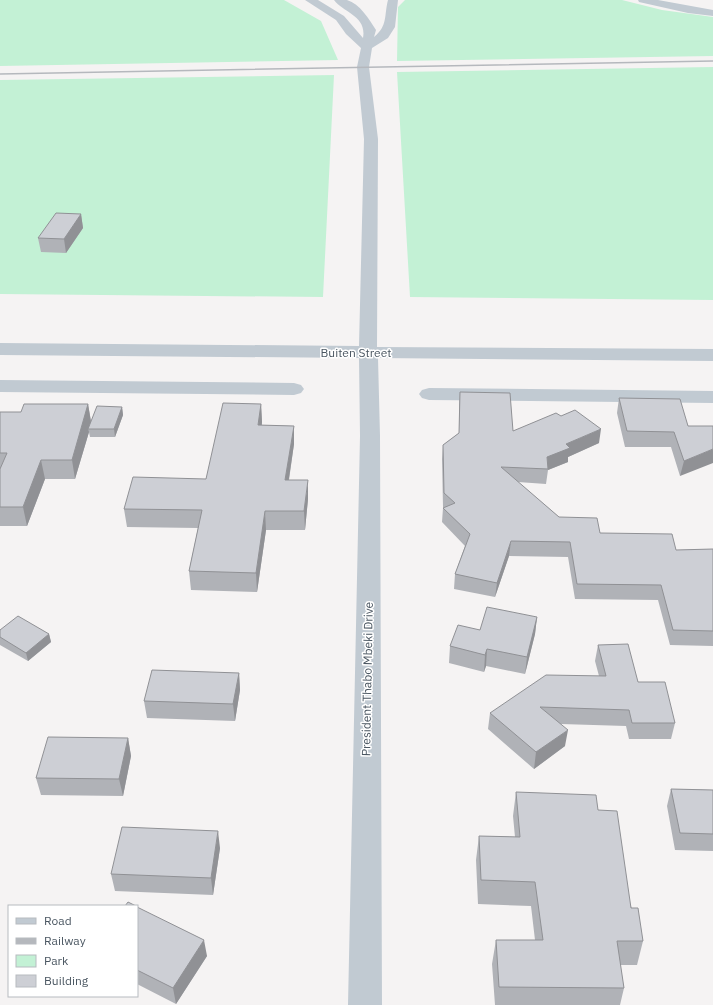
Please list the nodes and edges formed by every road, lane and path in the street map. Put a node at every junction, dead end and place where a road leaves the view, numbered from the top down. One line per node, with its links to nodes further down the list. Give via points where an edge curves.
1 (310, 0): 6 (street, via 340,18)
2 (339, 0): 6 (street, President Thabo Mbeki Drive, via 355,10 365,21 370,30)
3 (393, 0): 6 (street, via 387,32)
4 (643, 0): 5 (street)
5 (713, 13)
6 (366, 47): 8 (street, President Thabo Mbeki Drive, via 363,67 371,138)
7 (0, 349): 8 (street, Buiten Street)
8 (368, 352): 9 (street, Buiten Street); 14 (street, President Thabo Mbeki Drive, via 370,436)
9 (713, 355)
10 (0, 386): 11 (street)
11 (294, 389)
12 (429, 394): 13 (street)
13 (713, 397)
14 (365, 1005)

